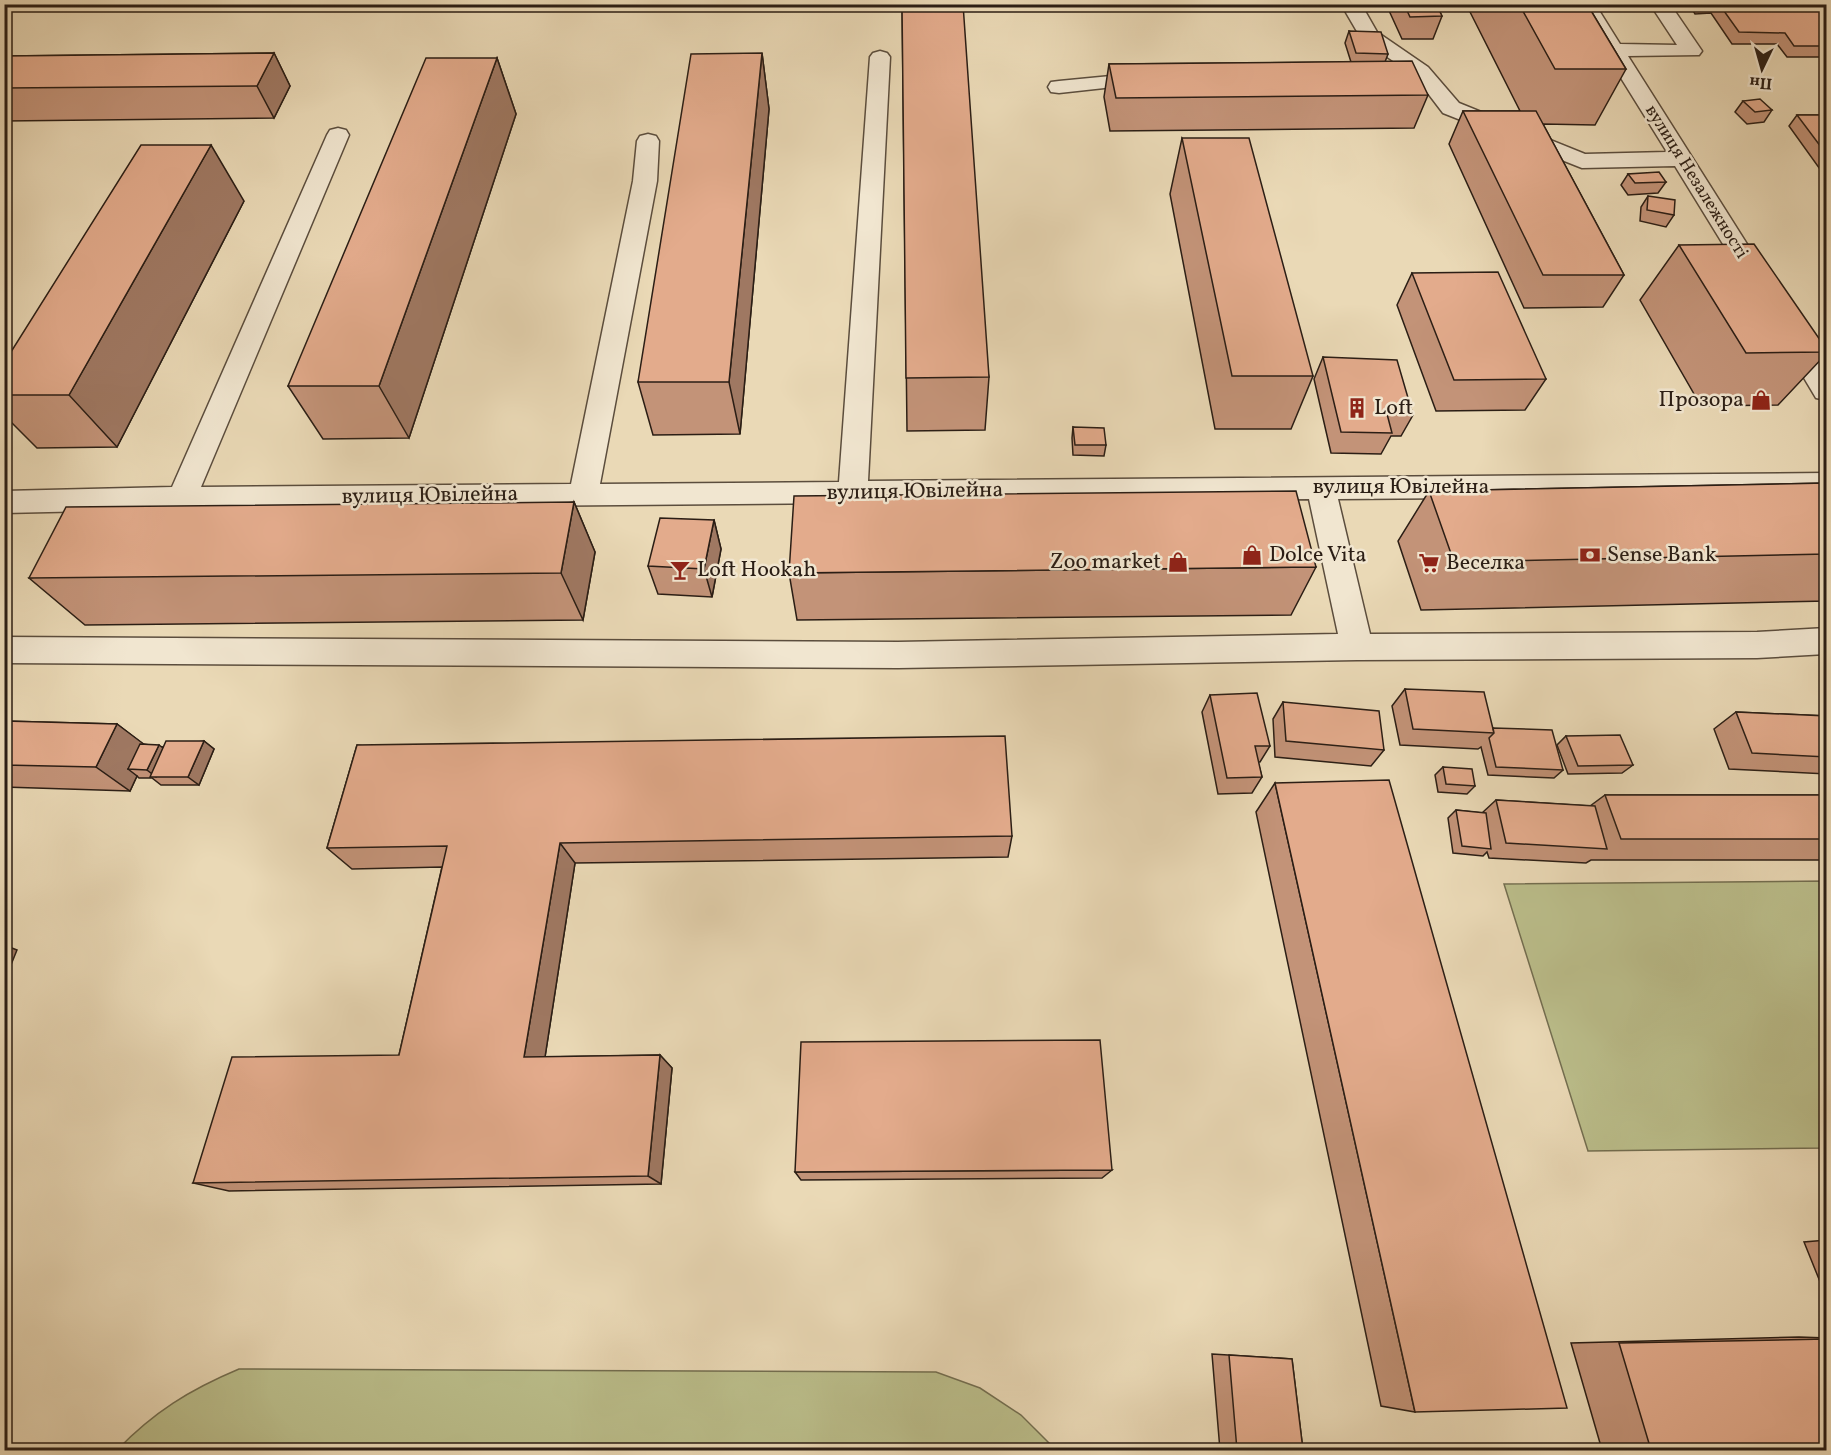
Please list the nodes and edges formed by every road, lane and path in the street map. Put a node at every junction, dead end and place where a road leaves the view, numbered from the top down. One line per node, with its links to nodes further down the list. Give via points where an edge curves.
1 (1352, 4): 6 (street, via 1369,36)
2 (1586, 4): 4 (street, вулиця Незалежності)
3 (1660, 4): 4 (street, via 1692,51)
4 (1614, 50): 12 (street, вулиця Незалежності)
5 (880, 57): 16 (street)
6 (1421, 71): 7 (street); 12 (street, via 1451,108 1582,161)
7 (1385, 72)
8 (1169, 77): 9 (street)
9 (1059, 87)
10 (338, 135): 18 (street)
11 (648, 141): 17 (street, via 645,181)
12 (1681, 159): 13 (street, вулиця Незалежності)
13 (1827, 391)
14 (1827, 484): 15 (street, вулиця Ювілейна)
15 (1321, 488): 16 (street, вулиця Ювілейна); 21 (street)
16 (853, 492): 17 (street, вулиця Ювілейна)
17 (583, 495): 18 (street, вулиця Ювілейна)
18 (182, 498): 19 (street, вулиця Ювілейна)
19 (4, 502)
20 (1827, 641): 21 (street)
21 (1357, 648): 22 (street, via 898,655)
22 (4, 650)

